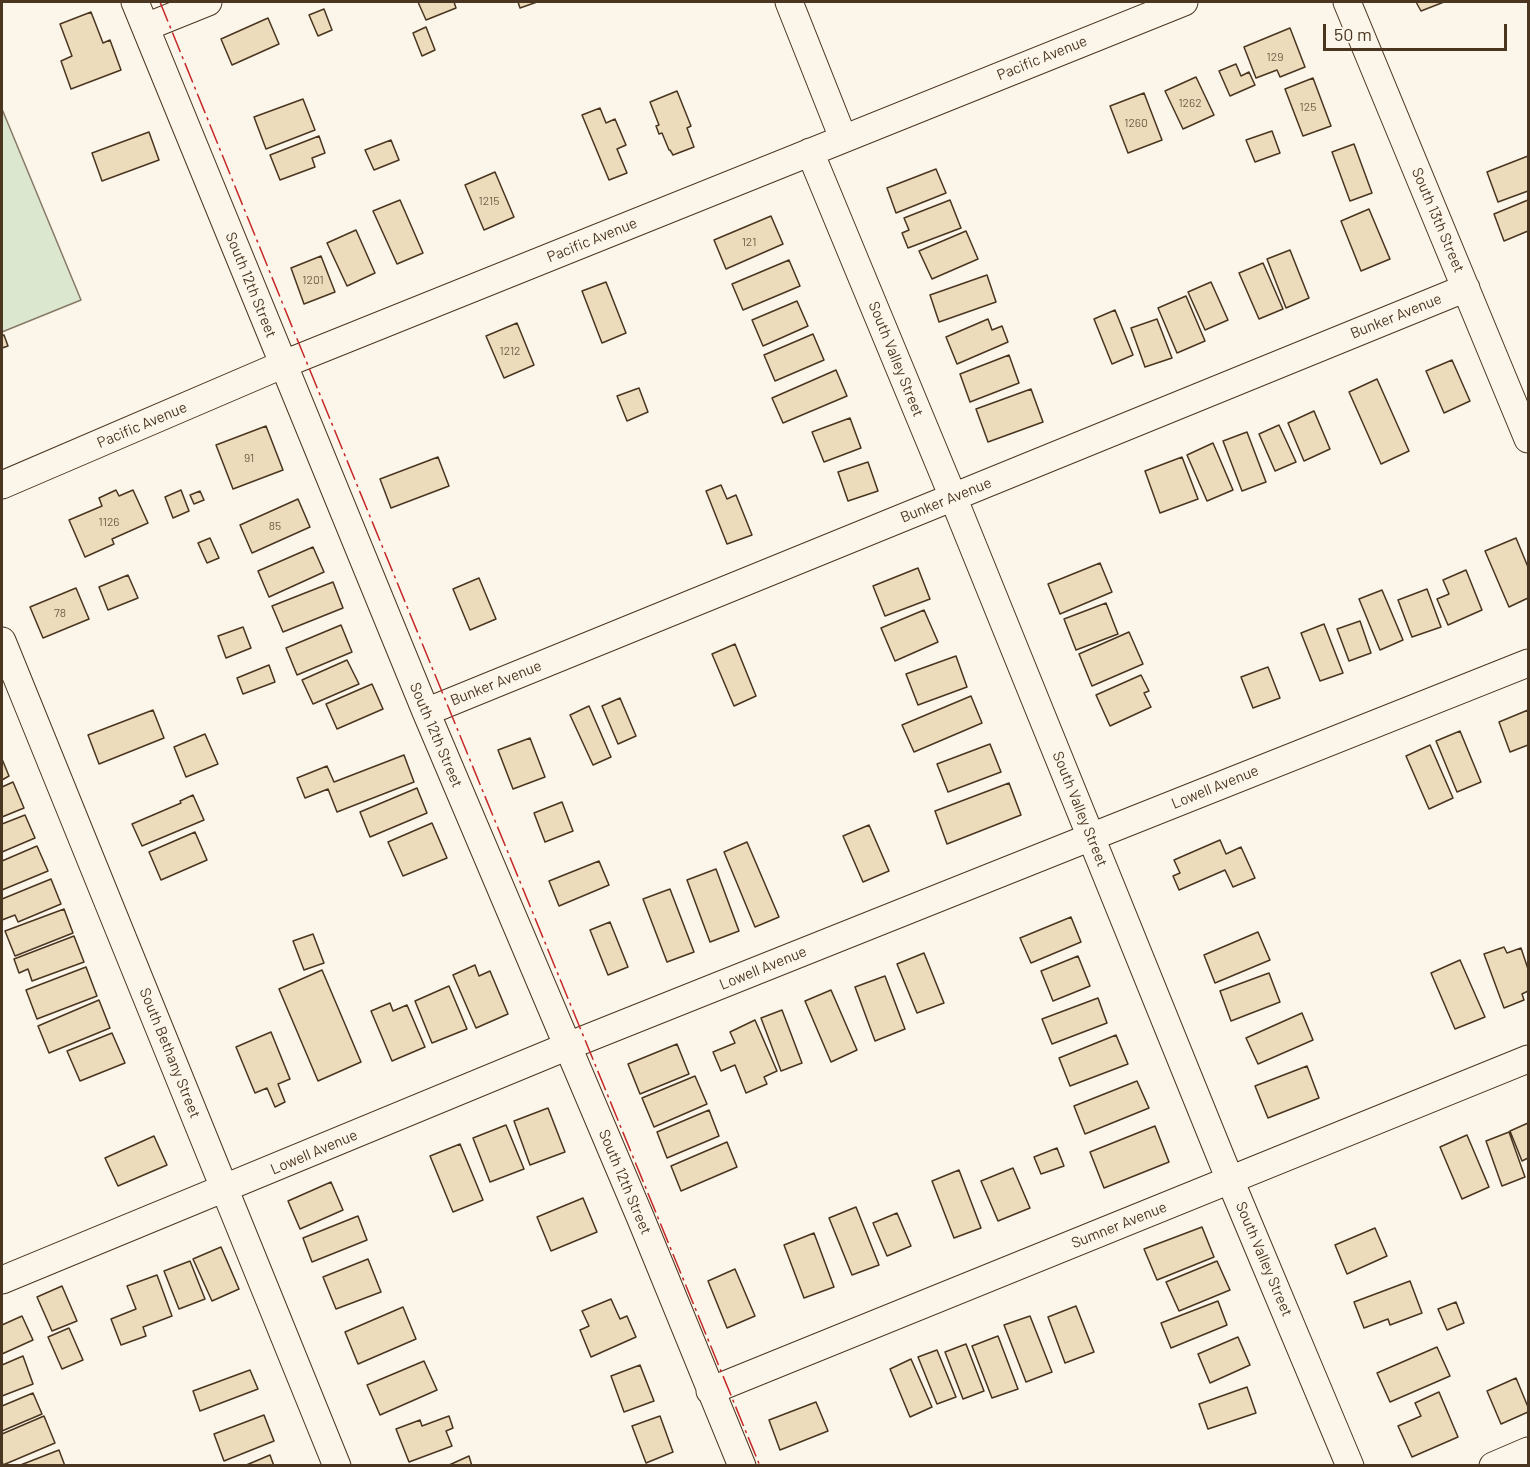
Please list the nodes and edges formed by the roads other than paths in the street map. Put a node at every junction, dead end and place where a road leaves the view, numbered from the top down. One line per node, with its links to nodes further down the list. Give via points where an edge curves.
1 (135, 2): 6 (street, South 12th Street)
2 (208, 2): 6 (street)
3 (789, 2): 7 (street)
4 (1184, 2): 7 (street, Pacific Avenue)
5 (1347, 2): 9 (street, South 13th Street)
6 (146, 27): 10 (street, South 12th Street)
7 (843, 138): 8 (street, Pacific Avenue)
8 (810, 152): 10 (street, Pacific Avenue); 13 (street, South Valley Street)
9 (1466, 288): 11 (street, South 13th Street); 13 (street, Bunker Avenue)
10 (284, 364): 12 (street, Pacific Avenue); 16 (street, South 12th Street)
11 (1528, 439)
12 (2, 485)
13 (953, 497): 16 (street, Bunker Avenue); 17 (street, South Valley Street)
14 (2, 641): 21 (street, South Bethany Street)
15 (1528, 663): 17 (street, Lowell Avenue)
16 (426, 712): 18 (street, South 12th Street)
17 (1091, 837): 18 (street, Lowell Avenue); 20 (street, South Valley Street)
18 (568, 1046): 21 (street, Lowell Avenue); 23 (street, South 12th Street)
19 (1528, 1059): 20 (street, Sumner Avenue)
20 (1230, 1180): 23 (street, Sumner Avenue); 27 (street, South Valley Street)
21 (225, 1189): 22 (street, Lowell Avenue); 25 (street, South Bethany Street)
22 (2, 1280)
23 (710, 1391): 26 (street, South 12th Street)
24 (1528, 1451): 28 (street)
25 (337, 1466)
26 (742, 1466)
27 (1350, 1466)
28 (1493, 1466)

